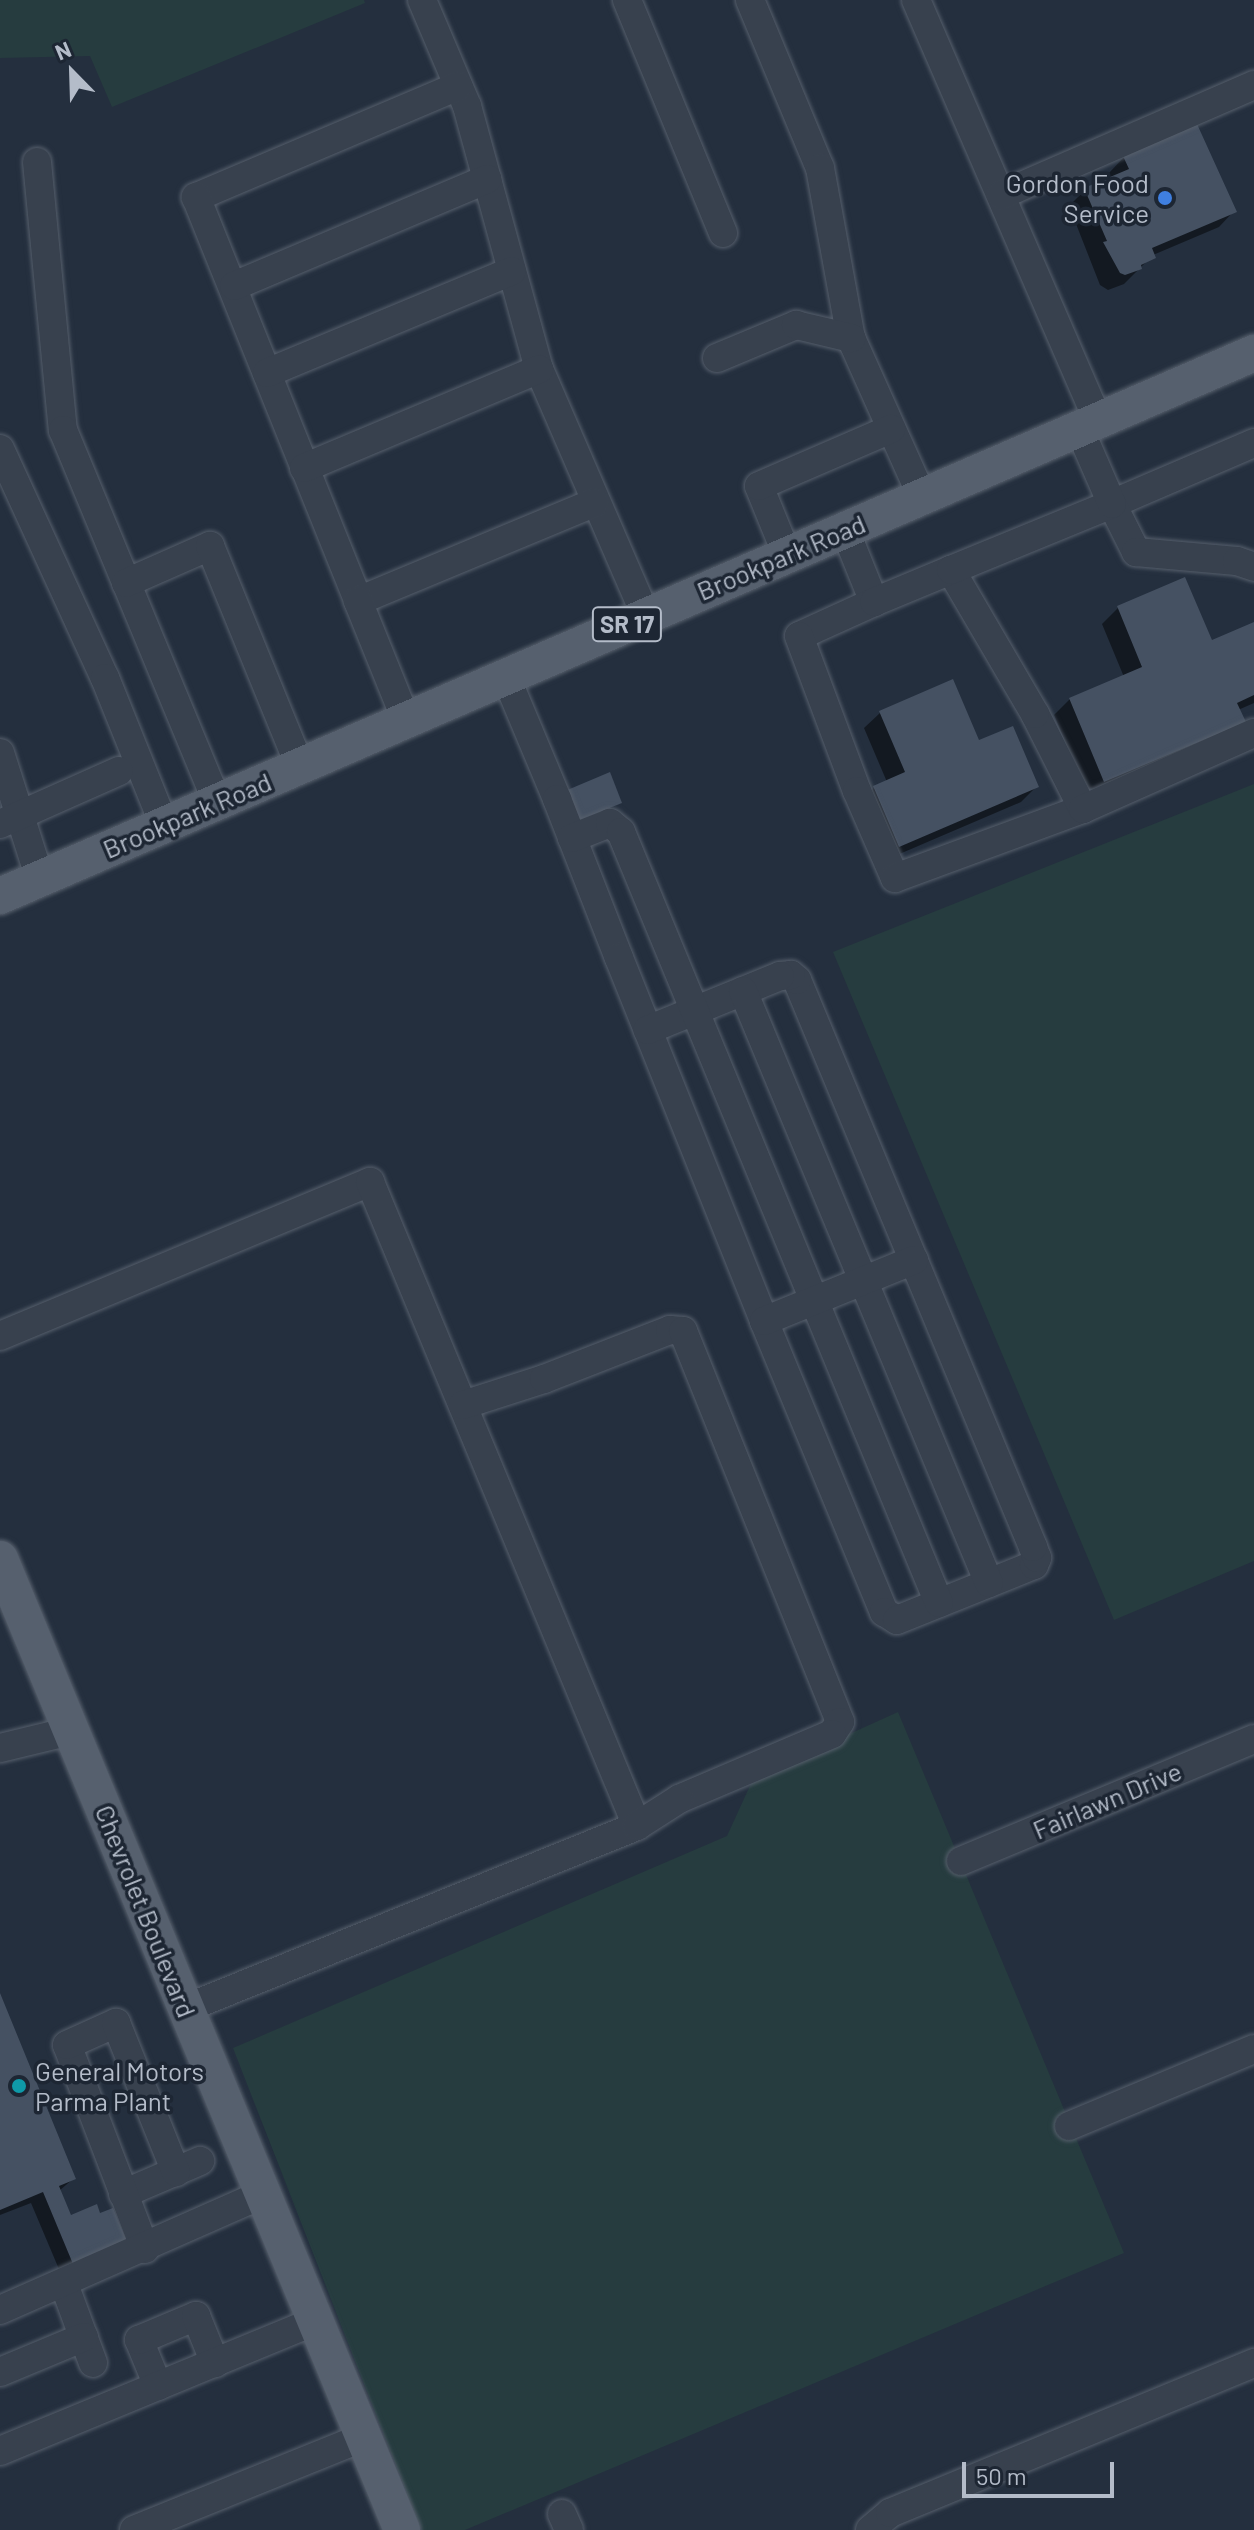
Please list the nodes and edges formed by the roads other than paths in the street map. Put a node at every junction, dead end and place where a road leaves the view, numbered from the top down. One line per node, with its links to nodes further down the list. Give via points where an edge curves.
1 (422, 0): 6 (street)
2 (627, 0): 10 (street)
3 (750, 0): 13 (street, via 820,168)
4 (916, 0): 9 (street)
5 (1254, 85): 9 (street)
6 (458, 86): 8 (street); 12 (street, via 196,197)
7 (37, 162): 30 (street, via 63,430)
8 (487, 179): 11 (street); 12 (street)
9 (1001, 195): 18 (street)
10 (723, 233)
11 (512, 271): 16 (street); 17 (street)
12 (234, 286): 17 (street)
13 (851, 338): 15 (street, via 796,325); 19 (street)
14 (1254, 353): 18 (main road, Brookpark Road / SR 17)
15 (717, 358)
16 (539, 369): 22 (street); 24 (street)
17 (267, 373): 22 (street)
18 (1088, 424): 23 (main road, Brookpark Road / SR 17); 25 (street)
19 (891, 429): 23 (street); 27 (street, via 759,486)
20 (1254, 443): 25 (street)
21 (0, 449): 43 (street, via 105,678)
22 (304, 468): 31 (street)
23 (922, 497): 26 (main road, Brookpark Road / SR 17)
24 (594, 503): 31 (street); 33 (street)
25 (1112, 504): 28 (street, via 1136,552); 29 (street)
26 (845, 530): 27 (main road, Brookpark Road / SR 17); 32 (street)
27 (787, 555): 33 (main road, Brookpark Road / SR 17)
28 (1254, 567)
29 (951, 570): 32 (street); 41 (street)
30 (126, 583): 38 (street, via 210,546); 40 (street)
31 (358, 601): 35 (street)
32 (874, 602): 41 (street, via 799,636 895,878)
33 (646, 616): 34 (main road, Brookpark Road / SR 17)
34 (506, 677): 35 (main road, Brookpark Road / SR 17); 44 (street)
35 (406, 720): 38 (main road, Brookpark Road / SR 17)
36 (1254, 733): 41 (street)
37 (0, 753): 42 (street)
38 (300, 766): 40 (main road, Brookpark Road / SR 17)
39 (119, 771): 42 (street)
40 (217, 802): 43 (main road, Brookpark Road / SR 17)
41 (1083, 809)
42 (10, 820): 45 (street)
43 (164, 825): 45 (main road, Brookpark Road / SR 17)
44 (572, 838): 48 (street, via 616,825); 49 (street)
45 (40, 879): 46 (main road, Brookpark Road / SR 17)
46 (0, 896)
47 (743, 991): 48 (street); 50 (street, via 780,976 797,980); 51 (street)
48 (695, 1011): 49 (street); 52 (street)
49 (648, 1030): 53 (street)
50 (914, 1260): 51 (street); 57 (street, via 1037,1558 1034,1565)
51 (865, 1280): 52 (street); 57 (street)
52 (814, 1300): 53 (street); 58 (street)
53 (764, 1321): 58 (street, via 884,1612 897,1620)
54 (0, 1336): 55 (street, via 370,1182)
55 (463, 1405): 62 (street); 62 (street, via 670,1330 683,1331 840,1722 832,1734 679,1799)
56 (0, 1559): 59 (main road, Chevrolet Boulevard)
57 (989, 1583): 58 (street)
58 (939, 1603)
59 (71, 1731): 61 (street); 64 (main road, Chevrolet Boulevard)
60 (1254, 1739): 63 (street, Fairlawn Drive)
61 (0, 1748)
62 (637, 1826): 64 (street)
63 (961, 1861)
64 (186, 2008): 67 (main road, Chevrolet Boulevard)
65 (1254, 2049): 66 (street)
66 (1069, 2126)
67 (263, 2194): 69 (street); 72 (main road, Chevrolet Boulevard)
68 (126, 2202): 68 (street, via 188,2167 116,2023 67,2045); 69 (street)
69 (145, 2249): 70 (street)
70 (64, 2284): 71 (street); 75 (street, via 89,2350)
71 (0, 2310)
72 (316, 2321): 73 (street); 77 (main road, Chevrolet Boulevard)
73 (215, 2363): 76 (street); 76 (street, via 196,2316 139,2340)
74 (1254, 2363): 81 (street, via 890,2513)
75 (0, 2372)
76 (158, 2386): 78 (street)
77 (364, 2437): 79 (street); 80 (main road, Chevrolet Boulevard)
78 (0, 2451)
79 (134, 2530)
80 (402, 2530)
81 (870, 2530)

